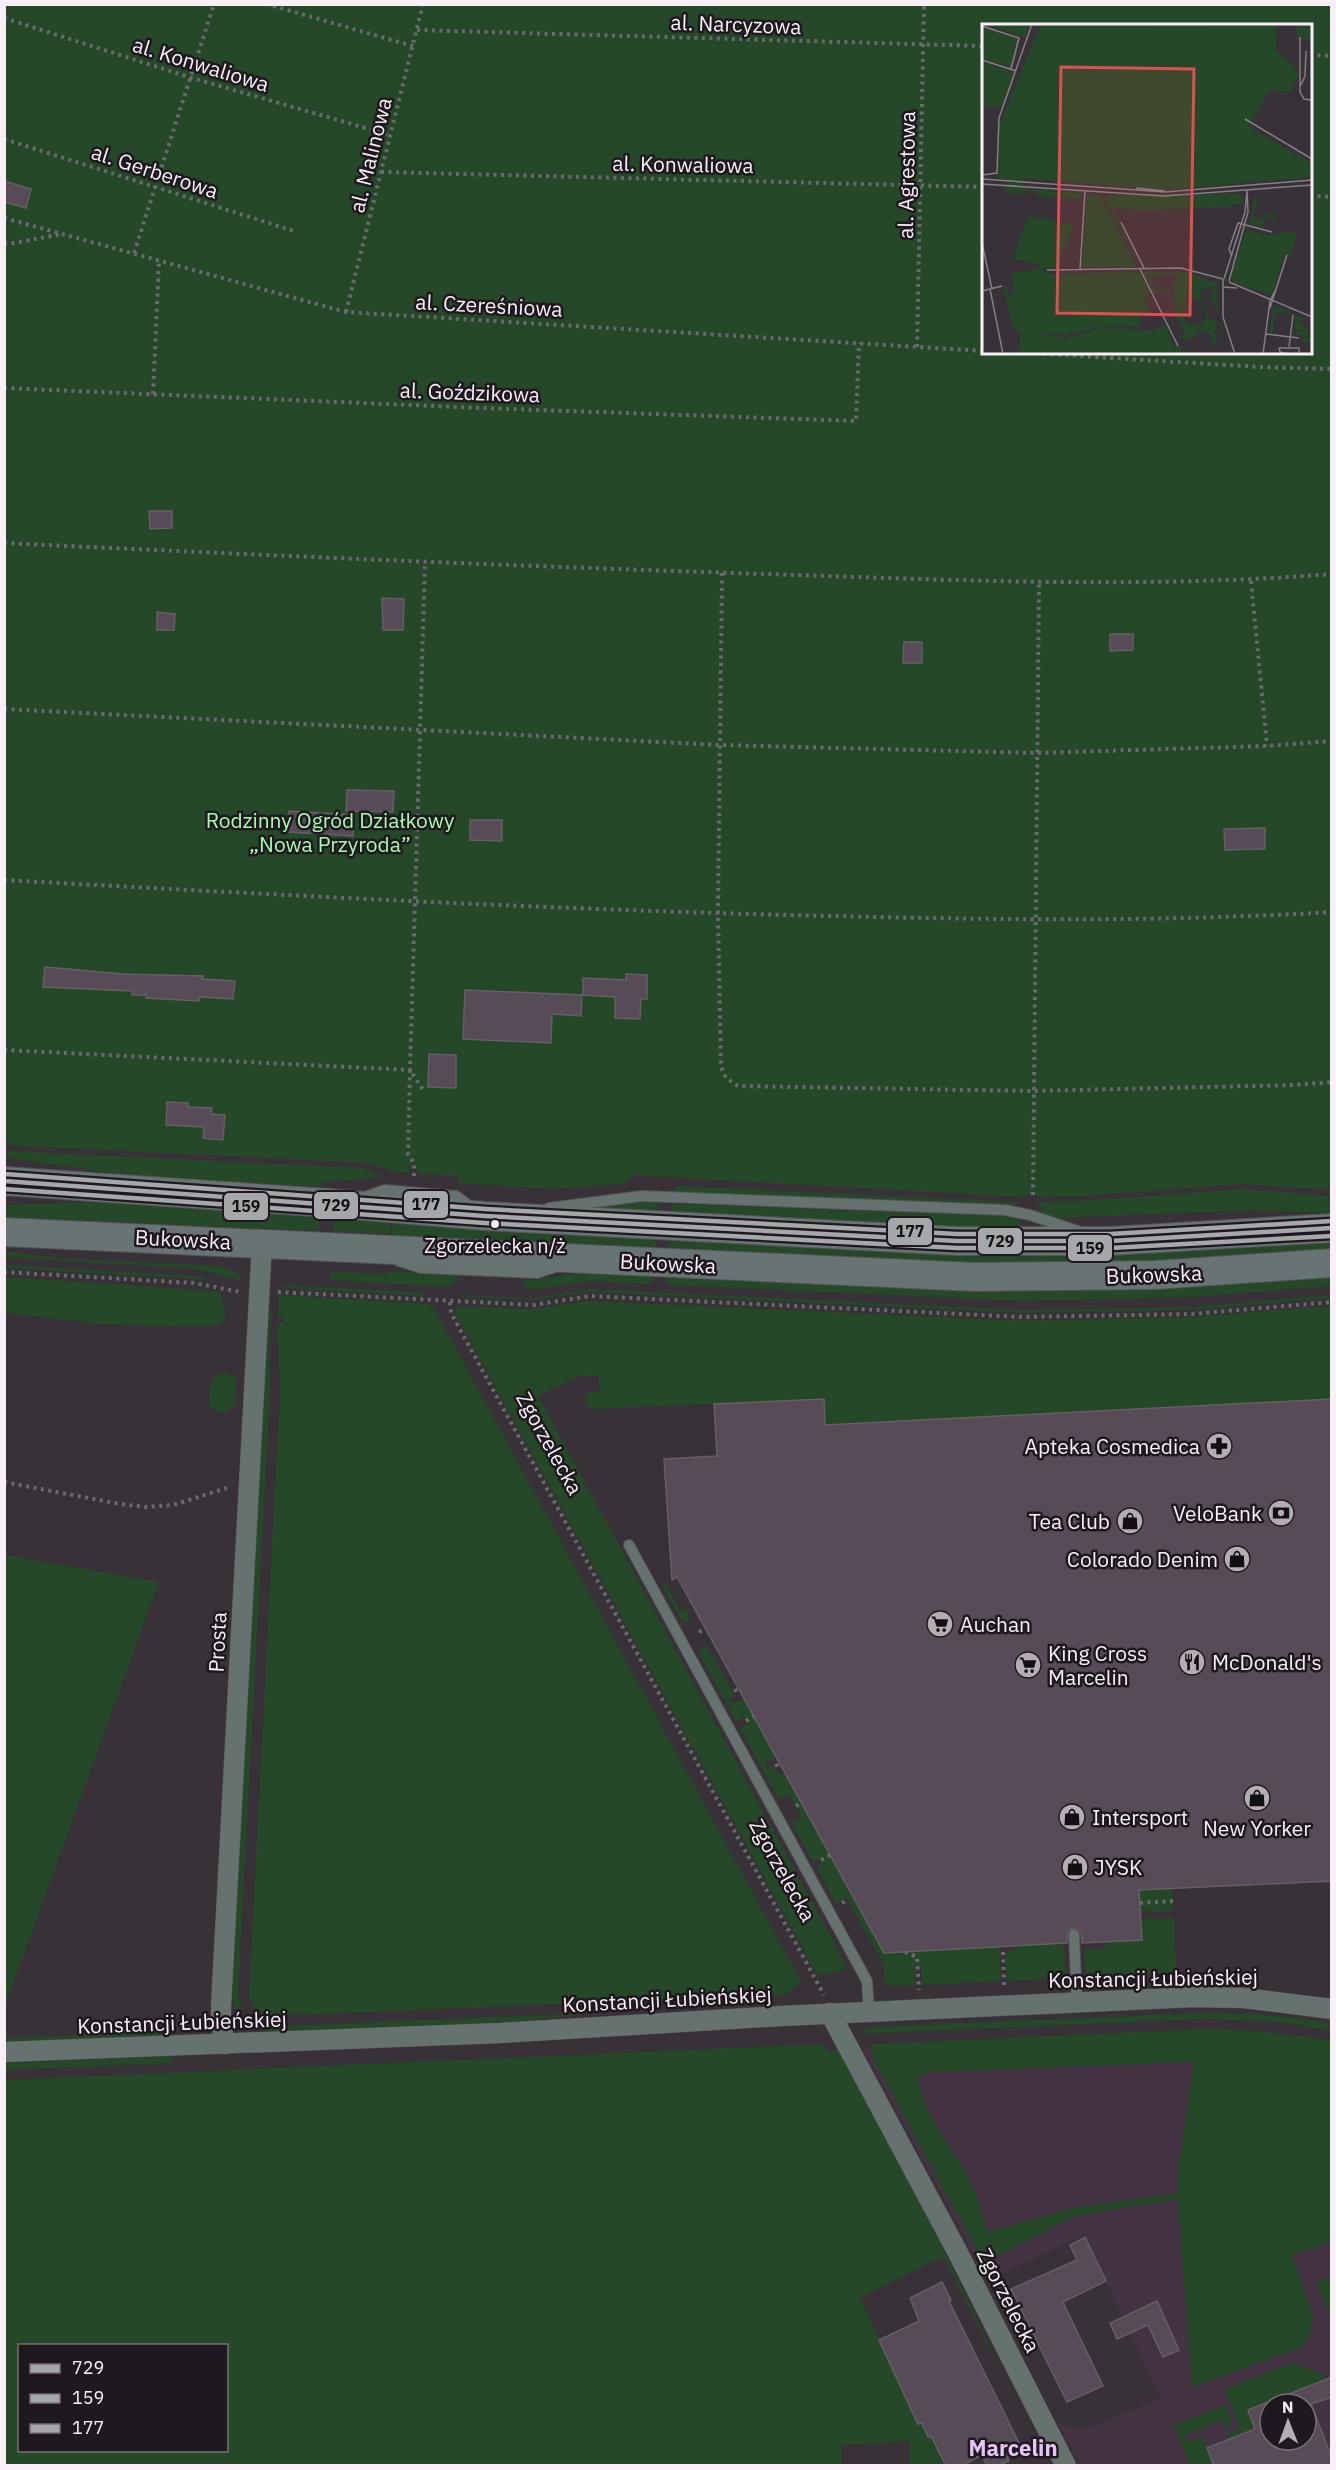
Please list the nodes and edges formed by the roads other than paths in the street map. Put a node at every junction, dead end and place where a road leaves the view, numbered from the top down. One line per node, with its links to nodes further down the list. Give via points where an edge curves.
1 (4, 1181): 2 (main road, Bukowska, via 485,1216 937,1240 1110,1241)
2 (1332, 1228)
3 (4, 1232): 4 (main road, Bukowska)
4 (262, 1243): 5 (main road, Bukowska, via 975,1277 1155,1275); 12 (street, Prosta, via 221,2007)
5 (1332, 1263)
6 (628, 1545): 10 (lane, via 867,1981)
7 (1074, 1935): 8 (lane)
8 (1077, 2003): 9 (street, Konstancji Łubieńskiej, via 1244,1998); 10 (street, Konstancji Łubieńskiej)
9 (1332, 2009)
10 (869, 2012): 11 (street, Konstancji Łubieńskiej)
11 (830, 2013): 12 (street, Konstancji Łubieńskiej); 14 (street, Zgorzelecka)
12 (225, 2044): 13 (street, Konstancji Łubieńskiej)
13 (4, 2052)
14 (1066, 2466)

